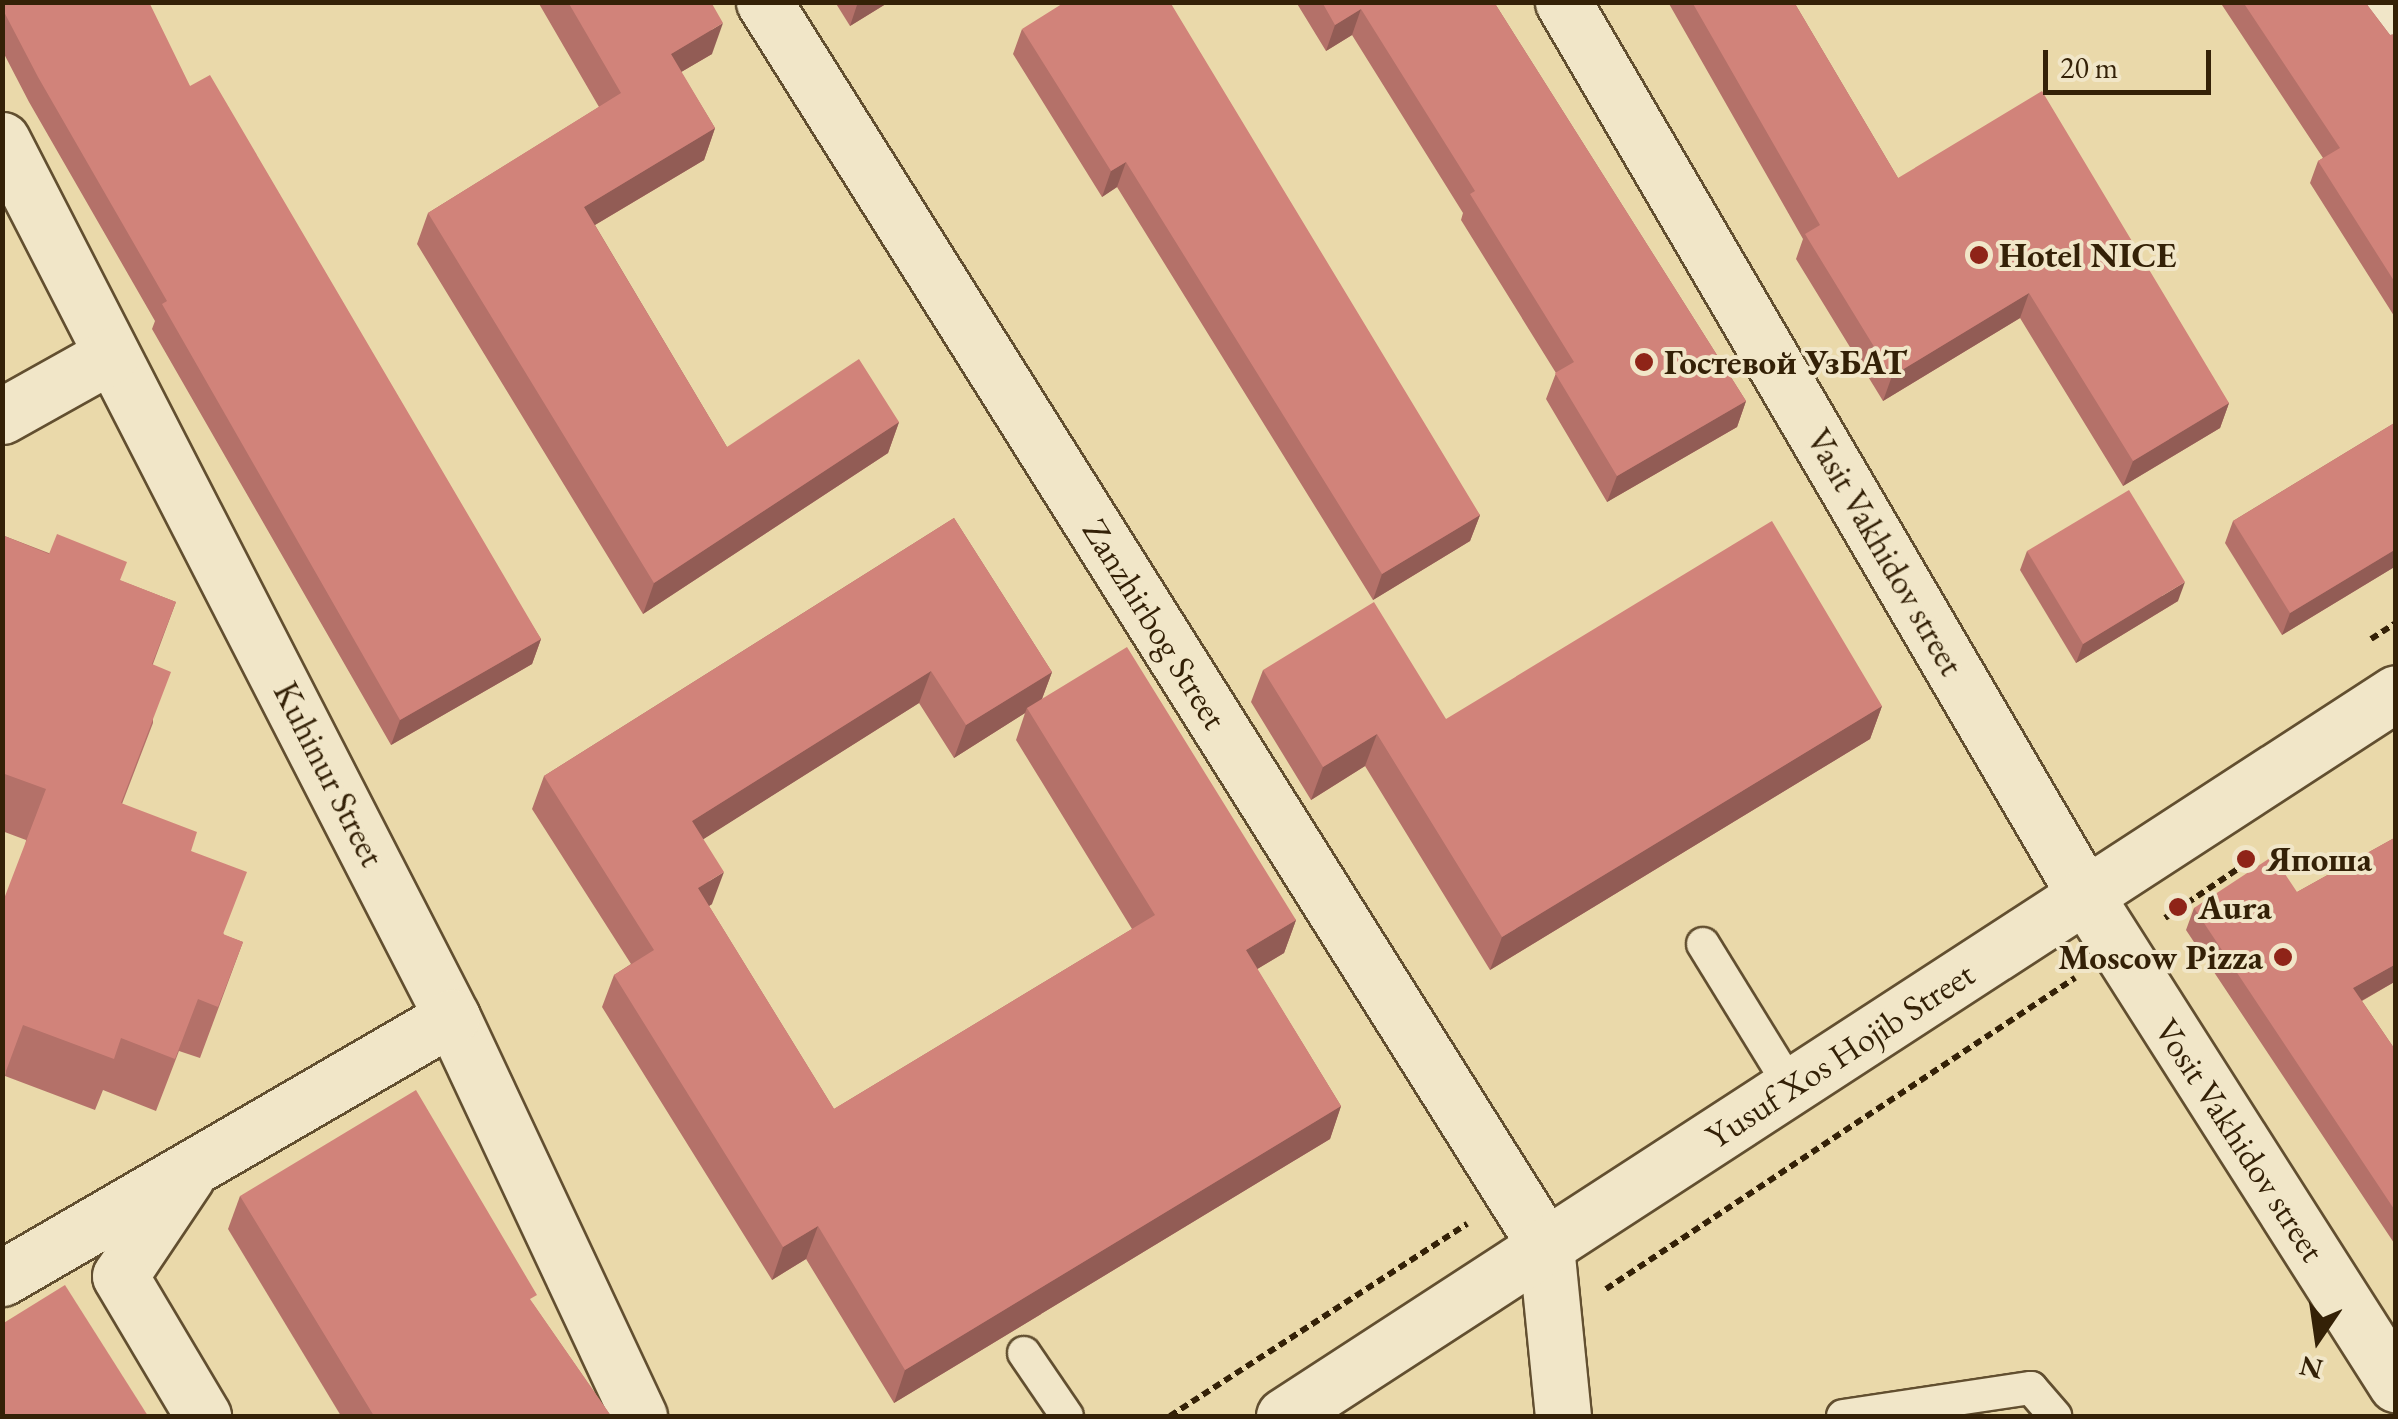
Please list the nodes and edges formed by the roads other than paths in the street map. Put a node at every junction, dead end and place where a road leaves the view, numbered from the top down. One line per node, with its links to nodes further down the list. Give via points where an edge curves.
1 (764, 2): 14 (street, Zanzhirbog Street)
2 (1563, 2): 9 (street, Vasit Vakhidov street)
3 (2378, 2): 4 (street)
4 (2396, 29)
5 (2, 140): 6 (street, Kuhinur Street)
6 (111, 355): 7 (street); 11 (street, Kuhinur Street)
7 (2, 416)
8 (2396, 693): 9 (street, Yusuf Xos Hojib Street)
9 (2085, 895): 12 (street, Yusuf Xos Hojib Street); 17 (street, Vosit Vakhidov street)
10 (1703, 944): 12 (lane)
11 (452, 1017): 13 (street); 19 (street, Kuhinur Street)
12 (1791, 1087): 14 (street, Yusuf Xos Hojib Street)
13 (194, 1166): 15 (street); 18 (street, via 120,1276)
14 (1546, 1246): 21 (street, Yusuf Xos Hojib Street); 22 (street)
15 (2, 1278)
16 (1024, 1353): 20 (lane)
17 (2396, 1384)
18 (203, 1416)
19 (639, 1416)
20 (1067, 1416)
21 (1284, 1416)
22 (1563, 1416)
23 (1843, 1416): 24 (lane, via 2031,1388)
24 (2055, 1416)

